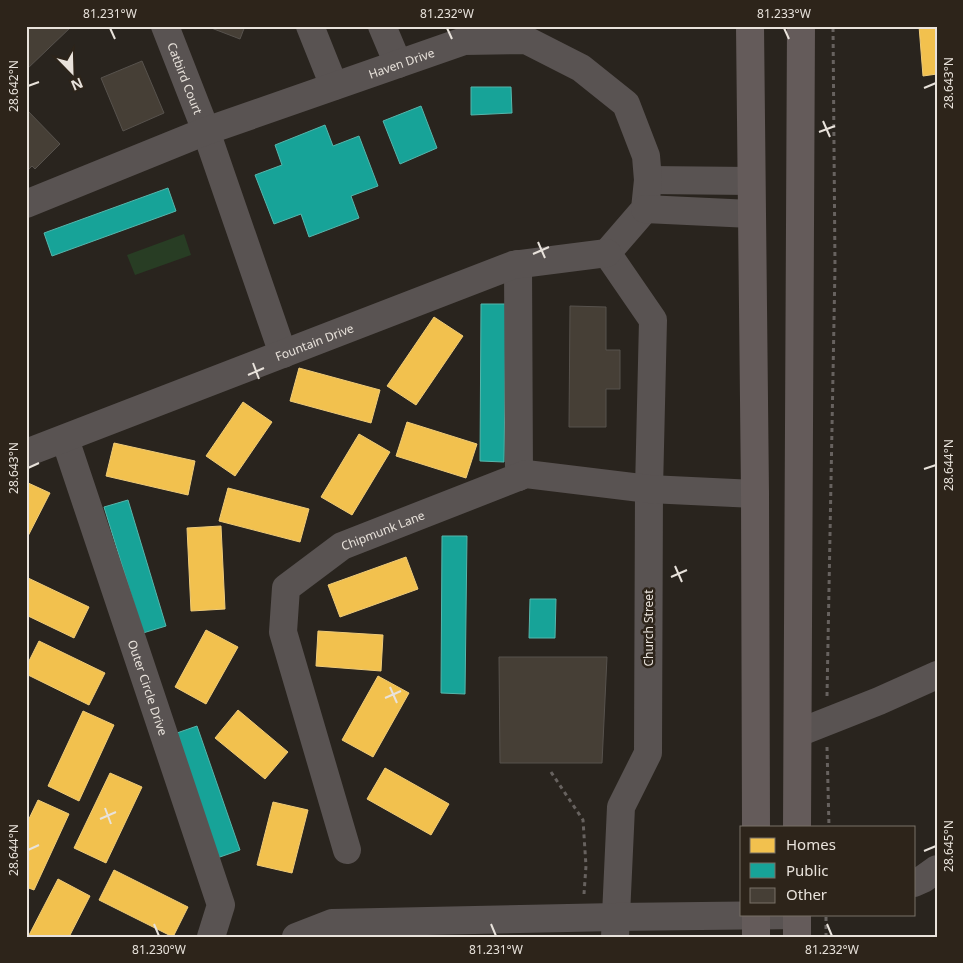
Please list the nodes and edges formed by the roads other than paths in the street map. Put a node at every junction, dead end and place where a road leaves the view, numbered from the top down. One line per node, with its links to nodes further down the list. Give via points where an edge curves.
1 (165, 26): 9 (street, Catbird Court)
2 (310, 26): 8 (street)
3 (382, 26): 7 (street)
4 (750, 26): 11 (main road)
5 (801, 26): 24 (main road)
6 (527, 33): 7 (street, Haven Drive, via 464,41); 10 (street, Haven Drive, via 581,68 626,104 646,156)
7 (398, 64): 8 (street, Haven Drive)
8 (334, 86): 9 (street, Haven Drive)
9 (206, 131): 12 (street, Haven Drive); 17 (street, Catbird Court)
10 (648, 180): 11 (street); 13 (street)
11 (751, 181): 14 (main road)
12 (26, 204)
13 (645, 209): 14 (street); 15 (street)
14 (751, 214): 22 (main road)
15 (607, 253): 16 (street, Fountain Drive); 21 (street, Church Street, via 653,320)
16 (518, 264): 17 (street, Fountain Drive); 20 (street)
17 (283, 354): 18 (street, Fountain Drive)
18 (65, 439): 19 (street, Fountain Drive); 35 (street, Outer Circle Drive, via 221,905)
19 (26, 453)
20 (519, 477): 21 (street, Chipmunk Lane, via 526,474); 27 (street, Chipmunk Lane, via 342,546 286,588 283,632)
21 (649, 489): 22 (street, Chipmunk Lane); 34 (street, Church Street, via 648,753 621,807)
22 (755, 494): 25 (main road)
23 (937, 675): 24 (street)
24 (798, 733): 26 (main road)
25 (756, 826)
26 (797, 826)
27 (347, 850)
28 (937, 869): 29 (street)
29 (916, 882)
30 (740, 915): 34 (street)
31 (756, 916): 37 (main road)
32 (766, 916): 33 (street)
33 (797, 922)
34 (616, 927): 36 (street, via 582,918 332,923)
35 (211, 937)
36 (296, 937)
37 (756, 937)

